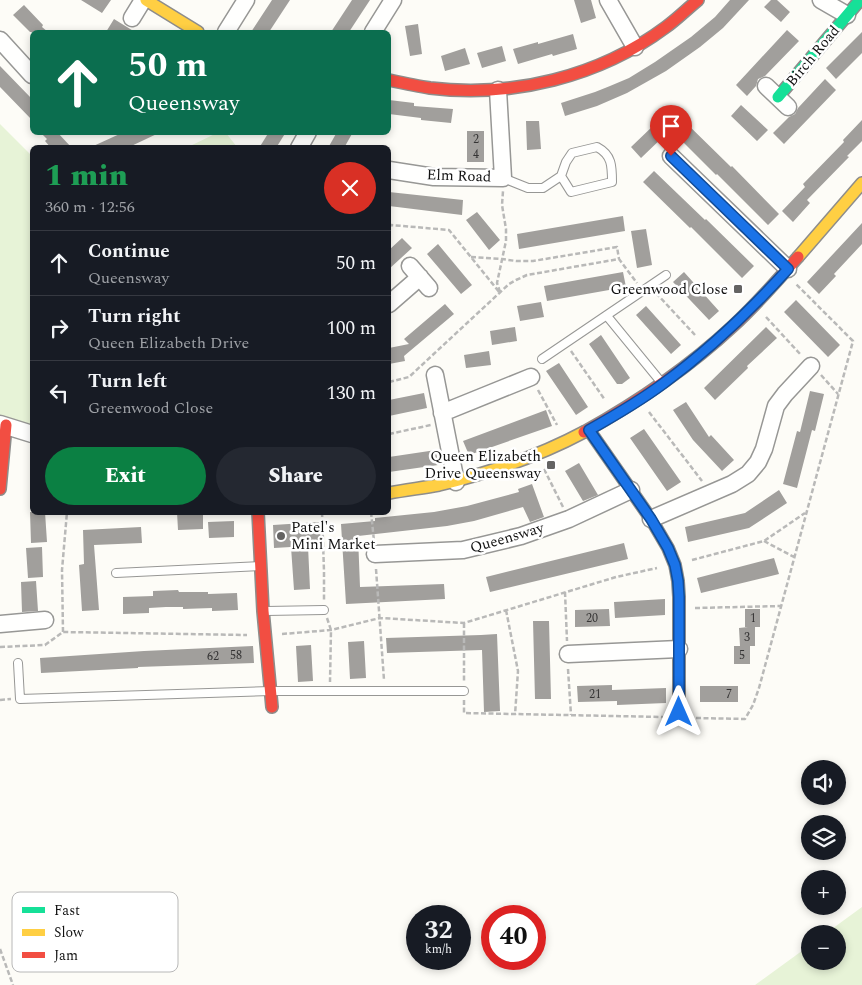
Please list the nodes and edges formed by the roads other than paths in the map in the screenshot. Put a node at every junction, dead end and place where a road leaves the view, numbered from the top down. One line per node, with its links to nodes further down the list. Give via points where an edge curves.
1 (144, 0): 9 (street); 10 (street)
2 (246, 0): 11 (street)
3 (393, 0): 12 (street)
4 (608, 0): 14 (street)
5 (698, 0): 14 (street, via 660,32)
6 (821, 0): 8 (street, Birch Road)
7 (860, 0): 8 (street, Birch Road)
8 (847, 15): 18 (street, Birch Road)
9 (132, 18)
10 (195, 30)
11 (227, 30)
12 (374, 30)
13 (0, 40): 15 (street)
14 (635, 47): 17 (street, via 587,70 556,80)
15 (30, 73)
16 (391, 80): 17 (street, via 455,90)
17 (498, 90): 22 (street, Elm Road)
18 (778, 97)
19 (671, 156): 24 (street)
20 (391, 170): 22 (street, Elm Road, via 434,177)
21 (561, 176): 21 (lane, via 572,153 596,147 605,152 612,167 612,182 571,192); 22 (lane, via 544,188 528,188)
22 (503, 178)
23 (862, 184): 24 (street)
24 (786, 271): 33 (street, via 732,327)
25 (666, 275): 28 (lane)
26 (419, 277): 27 (street)
27 (391, 302)
28 (607, 316): 29 (lane); 33 (lane)
29 (542, 360)
30 (812, 366): 43 (street, via 776,406 764,449 748,474)
31 (435, 375): 34 (street)
32 (531, 377): 34 (street)
33 (662, 384): 36 (street)
34 (443, 418): 38 (street)
35 (3, 425): 37 (street); 39 (street)
36 (589, 430): 38 (street, via 536,455); 40 (street)
37 (30, 433)
38 (456, 482): 41 (street)
39 (0, 489)
40 (631, 490): 43 (street); 44 (street, Queensway, via 569,519 521,536 462,550)
41 (391, 493)
42 (258, 515): 45 (street)
43 (651, 519): 51 (street, via 675,565)
44 (375, 554)
45 (261, 566): 46 (lane); 48 (street)
46 (116, 573)
47 (324, 610): 48 (lane)
48 (263, 611): 54 (street)
49 (45, 620): 50 (street)
50 (0, 624)
51 (679, 649): 52 (street); 57 (street)
52 (568, 654)
53 (18, 663): 54 (lane, via 20,699)
54 (270, 691): 55 (lane); 56 (street)
55 (464, 691)
56 (272, 707)
57 (679, 712)

